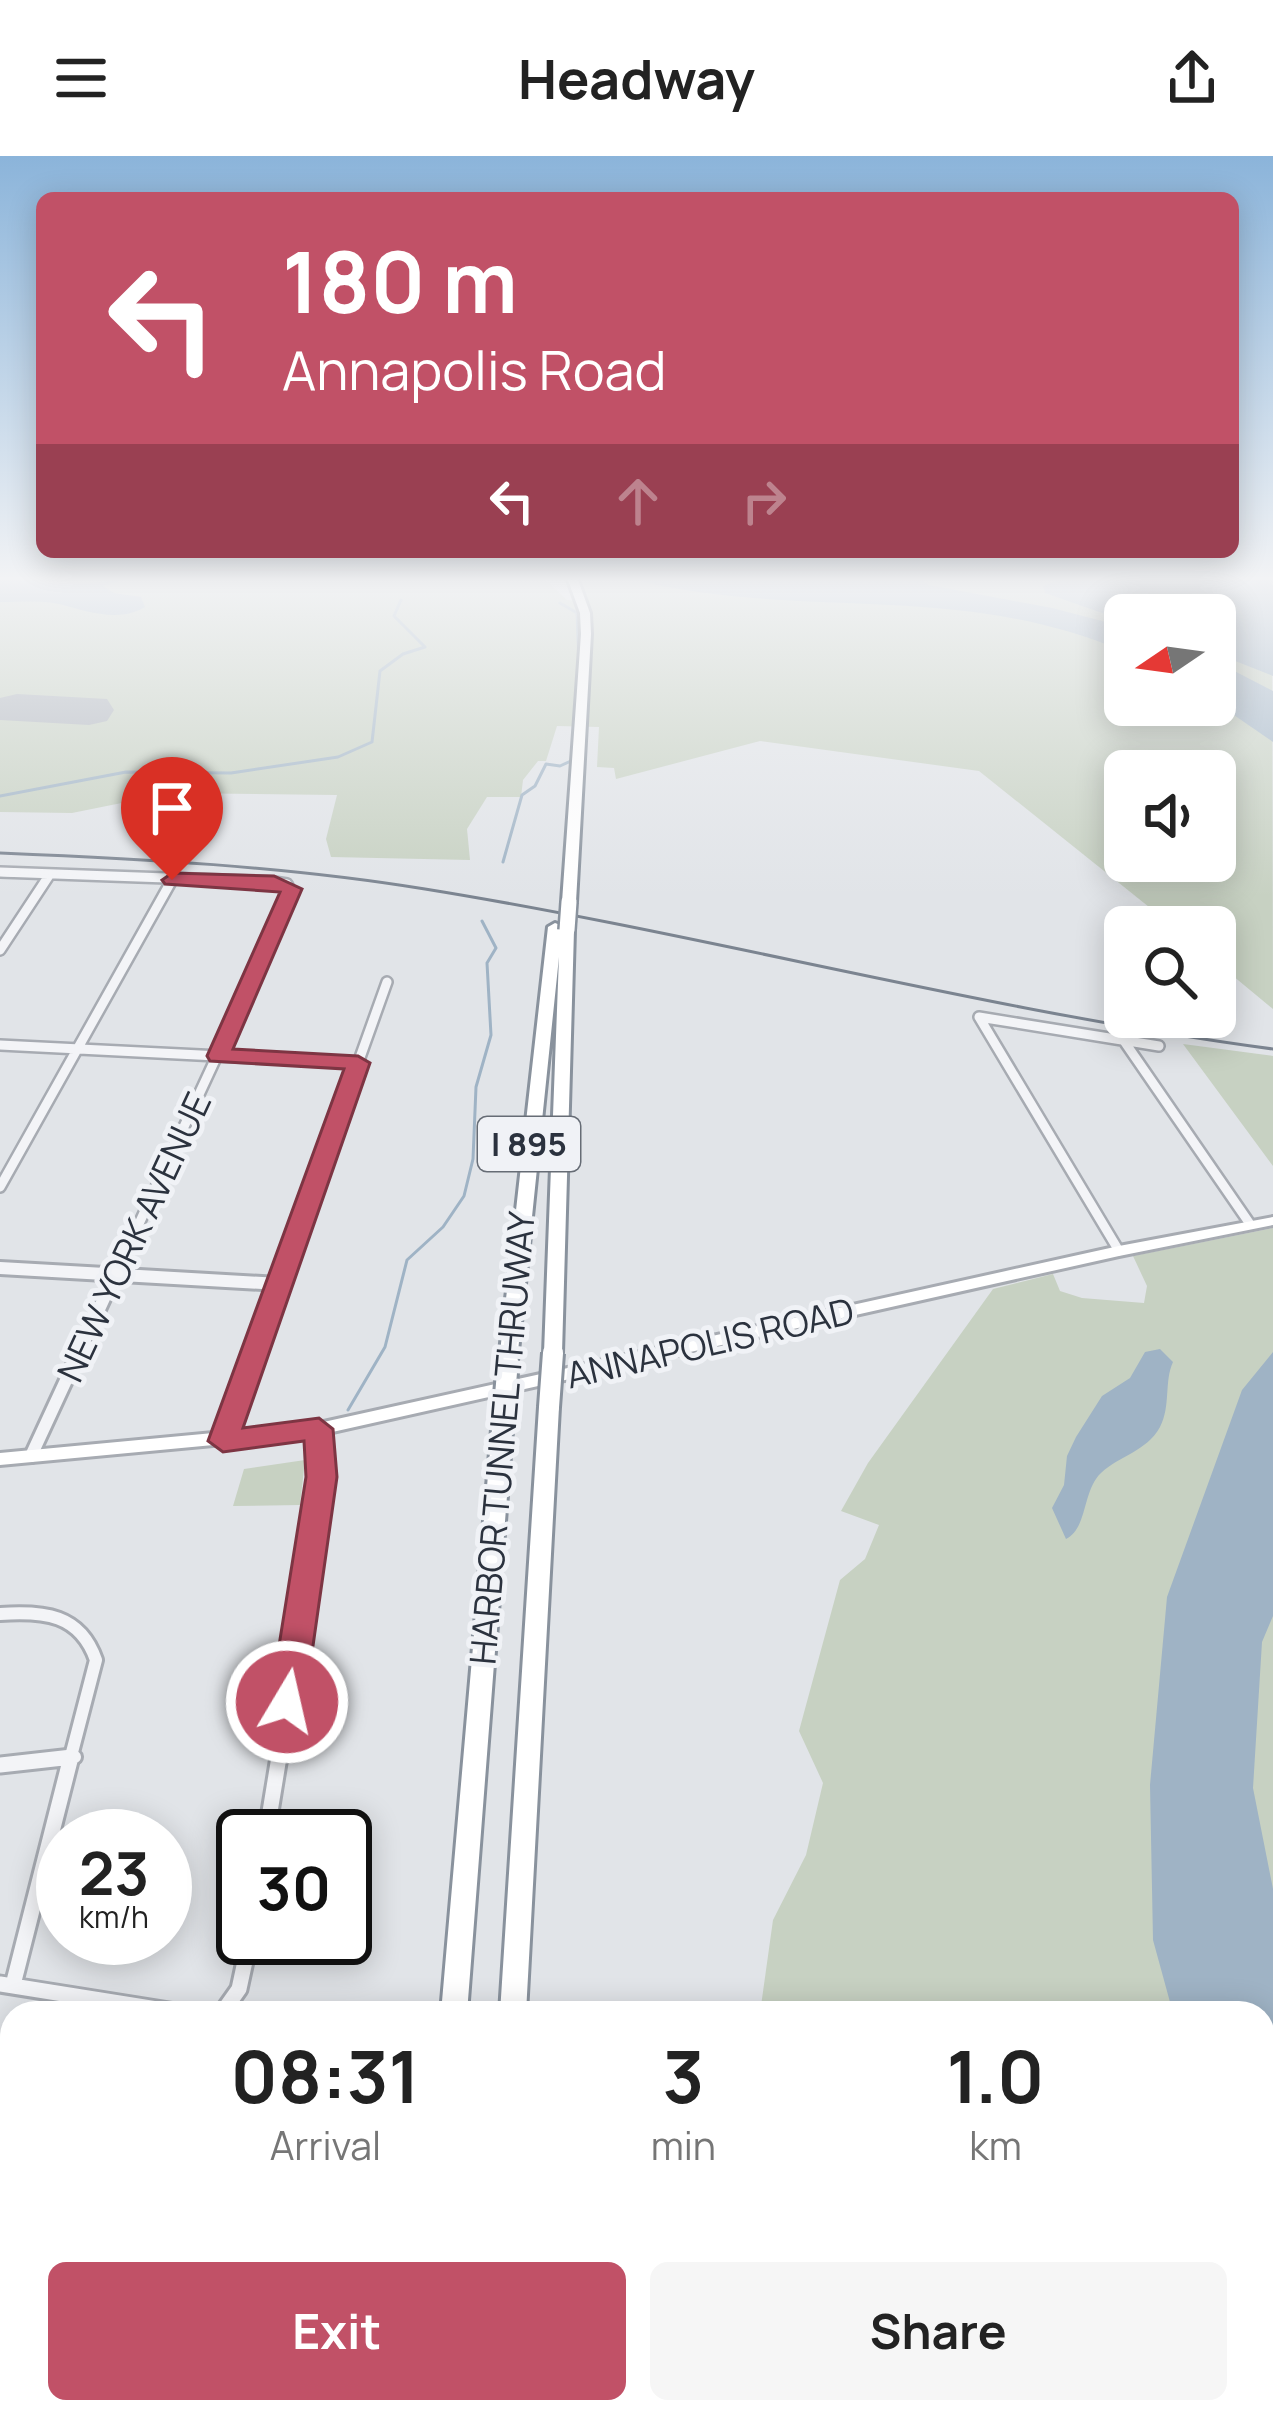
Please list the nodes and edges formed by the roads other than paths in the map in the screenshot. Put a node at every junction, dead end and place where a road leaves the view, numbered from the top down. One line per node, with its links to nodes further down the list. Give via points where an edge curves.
1 (574, 686): 3 (highway, HARBOR TUNNEL THRUWAY / I 895)
2 (581, 686): 3 (highway, HARBOR TUNNEL THRUWAY / I 895)
3 (570, 797): 7 (highway, HARBOR TUNNEL THRUWAY / I 895, bridge)
4 (0, 872): 5 (street)
5 (50, 874): 6 (street); 8 (street)
6 (172, 880): 13 (street); 14 (street, NEW YORK AVENUE, via 290,886 292,893)
7 (561, 928): 35 (highway, HARBOR TUNNEL THRUWAY / I 895, bridge, via 508,1361); 36 (highway, HARBOR TUNNEL THRUWAY / I 895, bridge, via 553,1353)
8 (0, 950)
9 (387, 982): 15 (street)
10 (1124, 1041): 12 (street); 18 (street); 19 (street, via 979,1017)
11 (0, 1045): 13 (street)
12 (1159, 1046)
13 (78, 1048): 14 (street); 16 (street)
14 (219, 1056): 15 (street); 21 (street, NEW YORK AVENUE)
15 (358, 1063): 22 (street)
16 (0, 1187)
17 (1273, 1222): 18 (main road, ANNAPOLIS ROAD)
18 (1250, 1224): 19 (main road, ANNAPOLIS ROAD)
19 (1120, 1251): 23 (main road, ANNAPOLIS ROAD)
20 (0, 1268): 21 (street)
21 (116, 1274): 22 (street); 25 (street, NEW YORK AVENUE)
22 (279, 1284): 24 (street)
23 (319, 1429): 24 (main road, ANNAPOLIS ROAD); 30 (street, via 316,1524)
24 (223, 1441): 25 (main road, ANNAPOLIS ROAD)
25 (31, 1456): 26 (main road, ANNAPOLIS ROAD)
26 (0, 1459)
27 (0, 1614): 28 (street, via 56,1614 93,1645 96,1676)
28 (75, 1757): 29 (street); 32 (street)
29 (0, 1765)
30 (270, 1809)
31 (244, 1965): 34 (street)
32 (6, 1984): 33 (street)
33 (109, 2001)
34 (230, 2001)
35 (455, 2001)
36 (514, 2001)

